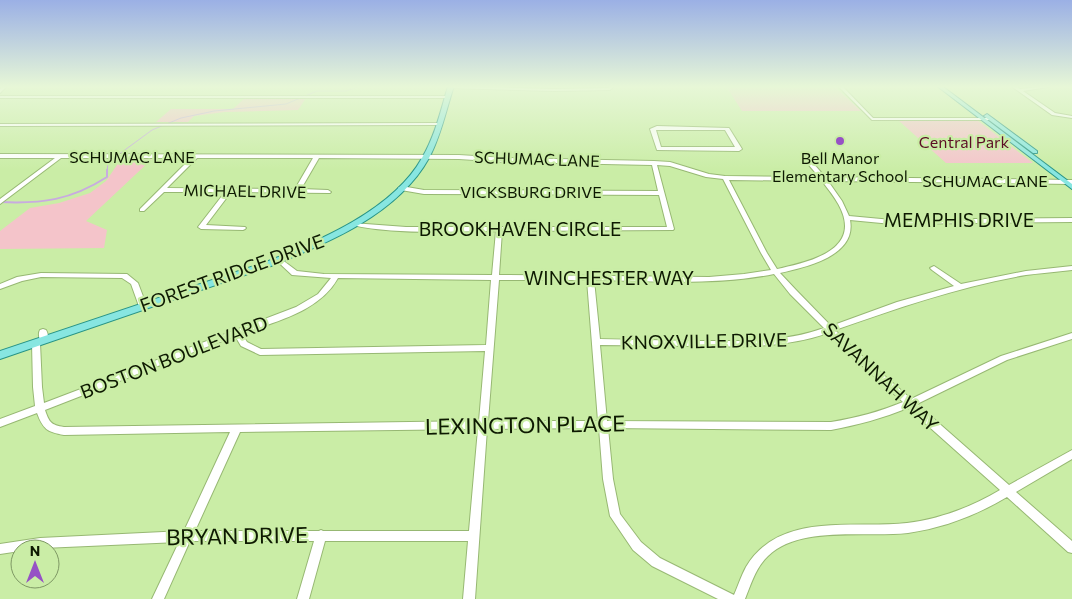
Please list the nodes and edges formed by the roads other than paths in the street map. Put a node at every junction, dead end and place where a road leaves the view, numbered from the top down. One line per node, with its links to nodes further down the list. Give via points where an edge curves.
1 (441, 114): 9 (main road, FOREST RIDGE DRIVE)
2 (867, 114): 7 (street, via 872,119)
3 (975, 114): 7 (main road)
4 (985, 114): 8 (main road)
5 (1054, 114): 6 (street)
6 (1072, 117)
7 (982, 119): 8 (street); 22 (main road)
8 (991, 119): 22 (main road)
9 (438, 124): 10 (street); 16 (main road, FOREST RIDGE DRIVE)
10 (0, 125)
11 (659, 149): 11 (street, via 654,128 727,129 740,148); 18 (street)
12 (0, 156): 13 (street, SCHUMAC LANE)
13 (58, 157): 14 (street, SCHUMAC LANE); 30 (street)
14 (195, 157): 15 (street, SCHUMAC LANE); 25 (street)
15 (317, 157): 16 (street, SCHUMAC LANE); 27 (street)
16 (426, 157): 17 (street, SCHUMAC LANE); 24 (main road, FOREST RIDGE DRIVE)
17 (654, 163): 18 (street, SCHUMAC LANE); 29 (street)
18 (664, 164): 20 (street, SCHUMAC LANE)
19 (811, 164): 21 (street)
20 (725, 178): 21 (street, SCHUMAC LANE); 40 (street, SAVANNAH WAY)
21 (823, 180): 22 (street, SCHUMAC LANE); 32 (street)
22 (1070, 181): 23 (main road)
23 (1072, 187)
24 (401, 188): 29 (street, VICKSBURG DRIVE, via 424,192); 34 (main road, FOREST RIDGE DRIVE)
25 (162, 190): 26 (street, MICHAEL DRIVE); 31 (street)
26 (229, 190): 27 (street, MICHAEL DRIVE); 35 (street, via 201,227)
27 (297, 191): 28 (street, MICHAEL DRIVE)
28 (328, 192)
29 (662, 193): 36 (street, BROOKHAVEN CIRCLE, via 671,230)
30 (1, 201)
31 (142, 210)
32 (847, 218): 33 (street, MEMPHIS DRIVE, via 892,222); 40 (street, WINCHESTER WAY, via 848,236 836,251 817,261)
33 (1072, 220)
34 (354, 224): 36 (street, BROOKHAVEN CIRCLE, via 406,230); 37 (main road, FOREST RIDGE DRIVE)
35 (243, 228)
36 (499, 229): 42 (street)
37 (279, 260): 41 (street, WINCHESTER WAY, via 295,273); 46 (main road, FOREST RIDGE DRIVE)
38 (934, 268): 45 (street)
39 (1072, 268): 45 (street, KNOXVILLE DRIVE, via 1026,273)
40 (775, 271): 43 (street, WINCHESTER WAY, via 730,278); 47 (street, SAVANNAH WAY)
41 (336, 276): 42 (street, WINCHESTER WAY); 48 (street, BOSTON BOULEVARD, via 330,288 317,300)
42 (495, 278): 43 (street, WINCHESTER WAY); 52 (street)
43 (590, 278): 51 (street)
44 (0, 287): 46 (street, via 41,275 124,276 134,283)
45 (960, 287): 47 (street, KNOXVILLE DRIVE, via 900,304)
46 (143, 306): 50 (main road, FOREST RIDGE DRIVE)
47 (829, 330): 51 (street, KNOXVILLE DRIVE, via 808,337 762,343); 54 (street, SAVANNAH WAY)
48 (238, 334): 52 (street, via 244,344 260,352); 55 (street, BOSTON BOULEVARD)
49 (1072, 336): 54 (street, LEXINGTON PLACE, via 1036,346)
50 (41, 338): 53 (main road, FOREST RIDGE DRIVE); 55 (street)
51 (596, 342): 57 (street)
52 (490, 348): 58 (street)
53 (0, 355)
54 (908, 403): 57 (street, LEXINGTON PLACE, via 886,414 831,426); 61 (street, SAVANNAH WAY)
55 (40, 408): 56 (street, BOSTON BOULEVARD); 59 (street, LEXINGTON PLACE, via 48,426 64,431)
56 (0, 423)
57 (603, 424): 58 (street, LEXINGTON PLACE); 70 (street, via 612,504 622,527 656,562)
58 (483, 425): 59 (street, LEXINGTON PLACE); 64 (street)
59 (236, 430): 63 (street)
60 (1072, 454): 61 (street)
61 (1008, 491): 65 (street, SAVANNAH WAY); 71 (street, via 970,511 915,527 818,530 787,536 764,552 748,573)
62 (321, 535): 63 (street, BRYAN DRIVE); 64 (street, BRYAN DRIVE); 68 (street)
63 (186, 536): 66 (street, BRYAN DRIVE, via 40,543); 67 (street)
64 (474, 536): 69 (street)
65 (1072, 548)
66 (0, 549)
67 (158, 599)
68 (304, 599)
69 (469, 599)
70 (730, 599)
71 (739, 599)

